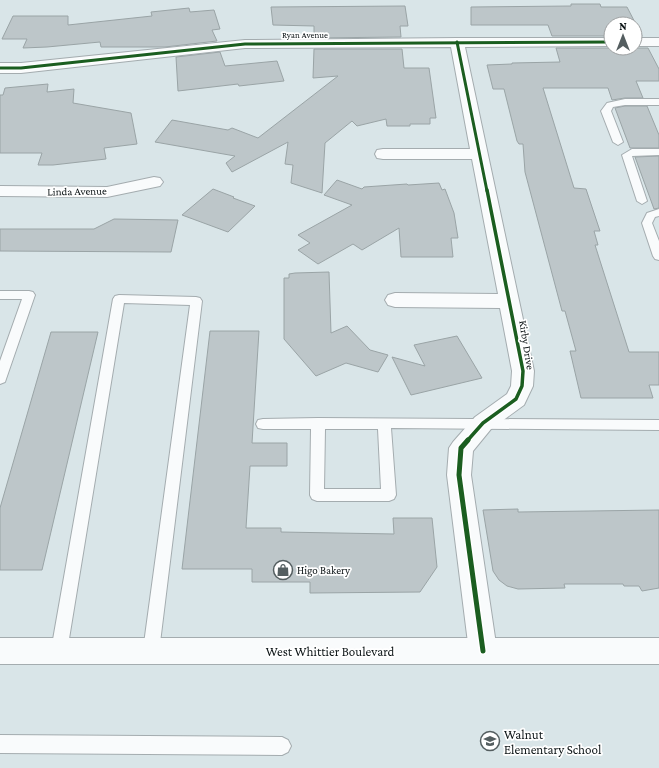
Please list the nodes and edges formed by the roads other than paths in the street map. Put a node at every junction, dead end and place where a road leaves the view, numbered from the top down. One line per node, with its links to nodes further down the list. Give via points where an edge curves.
1 (457, 42): 2 (street, Ryan Avenue); 5 (street, Ryan Avenue, via 245,44 22,68); 10 (street, Kirby Drive)
2 (603, 42)
3 (643, 42): 4 (street)
4 (659, 42)
5 (0, 68)
6 (659, 102): 7 (lane, via 625,102 610,105 606,111)
7 (618, 142)
8 (659, 152): 13 (lane, via 632,152 627,155)
9 (383, 154): 10 (street)
10 (480, 154): 18 (street, Kirby Drive)
11 (154, 182): 12 (street, Linda Avenue, via 107,192)
12 (0, 191)
13 (642, 201)
14 (659, 212): 15 (lane, via 652,215 647,223)
15 (659, 256)
16 (0, 295): 19 (lane, via 29,295)
17 (395, 300): 18 (street)
18 (510, 301): 22 (street, Kirby Drive, via 523,371 522,386 516,399)
19 (0, 379)
20 (318, 423): 21 (lane); 21 (lane, via 317,496 389,495); 23 (lane)
21 (384, 423): 22 (lane)
22 (483, 423): 24 (lane); 28 (street, Kirby Drive, via 461,448 459,475)
23 (263, 424)
24 (659, 425)
25 (0, 651): 26 (street, West Whittier Boulevard)
26 (59, 651): 27 (street, West Whittier Boulevard); 27 (lane, via 119,299 196,301)
27 (151, 651): 28 (street, West Whittier Boulevard)
28 (483, 651): 29 (street, West Whittier Boulevard)
29 (659, 651)
30 (0, 744): 31 (lane)
31 (282, 746)

